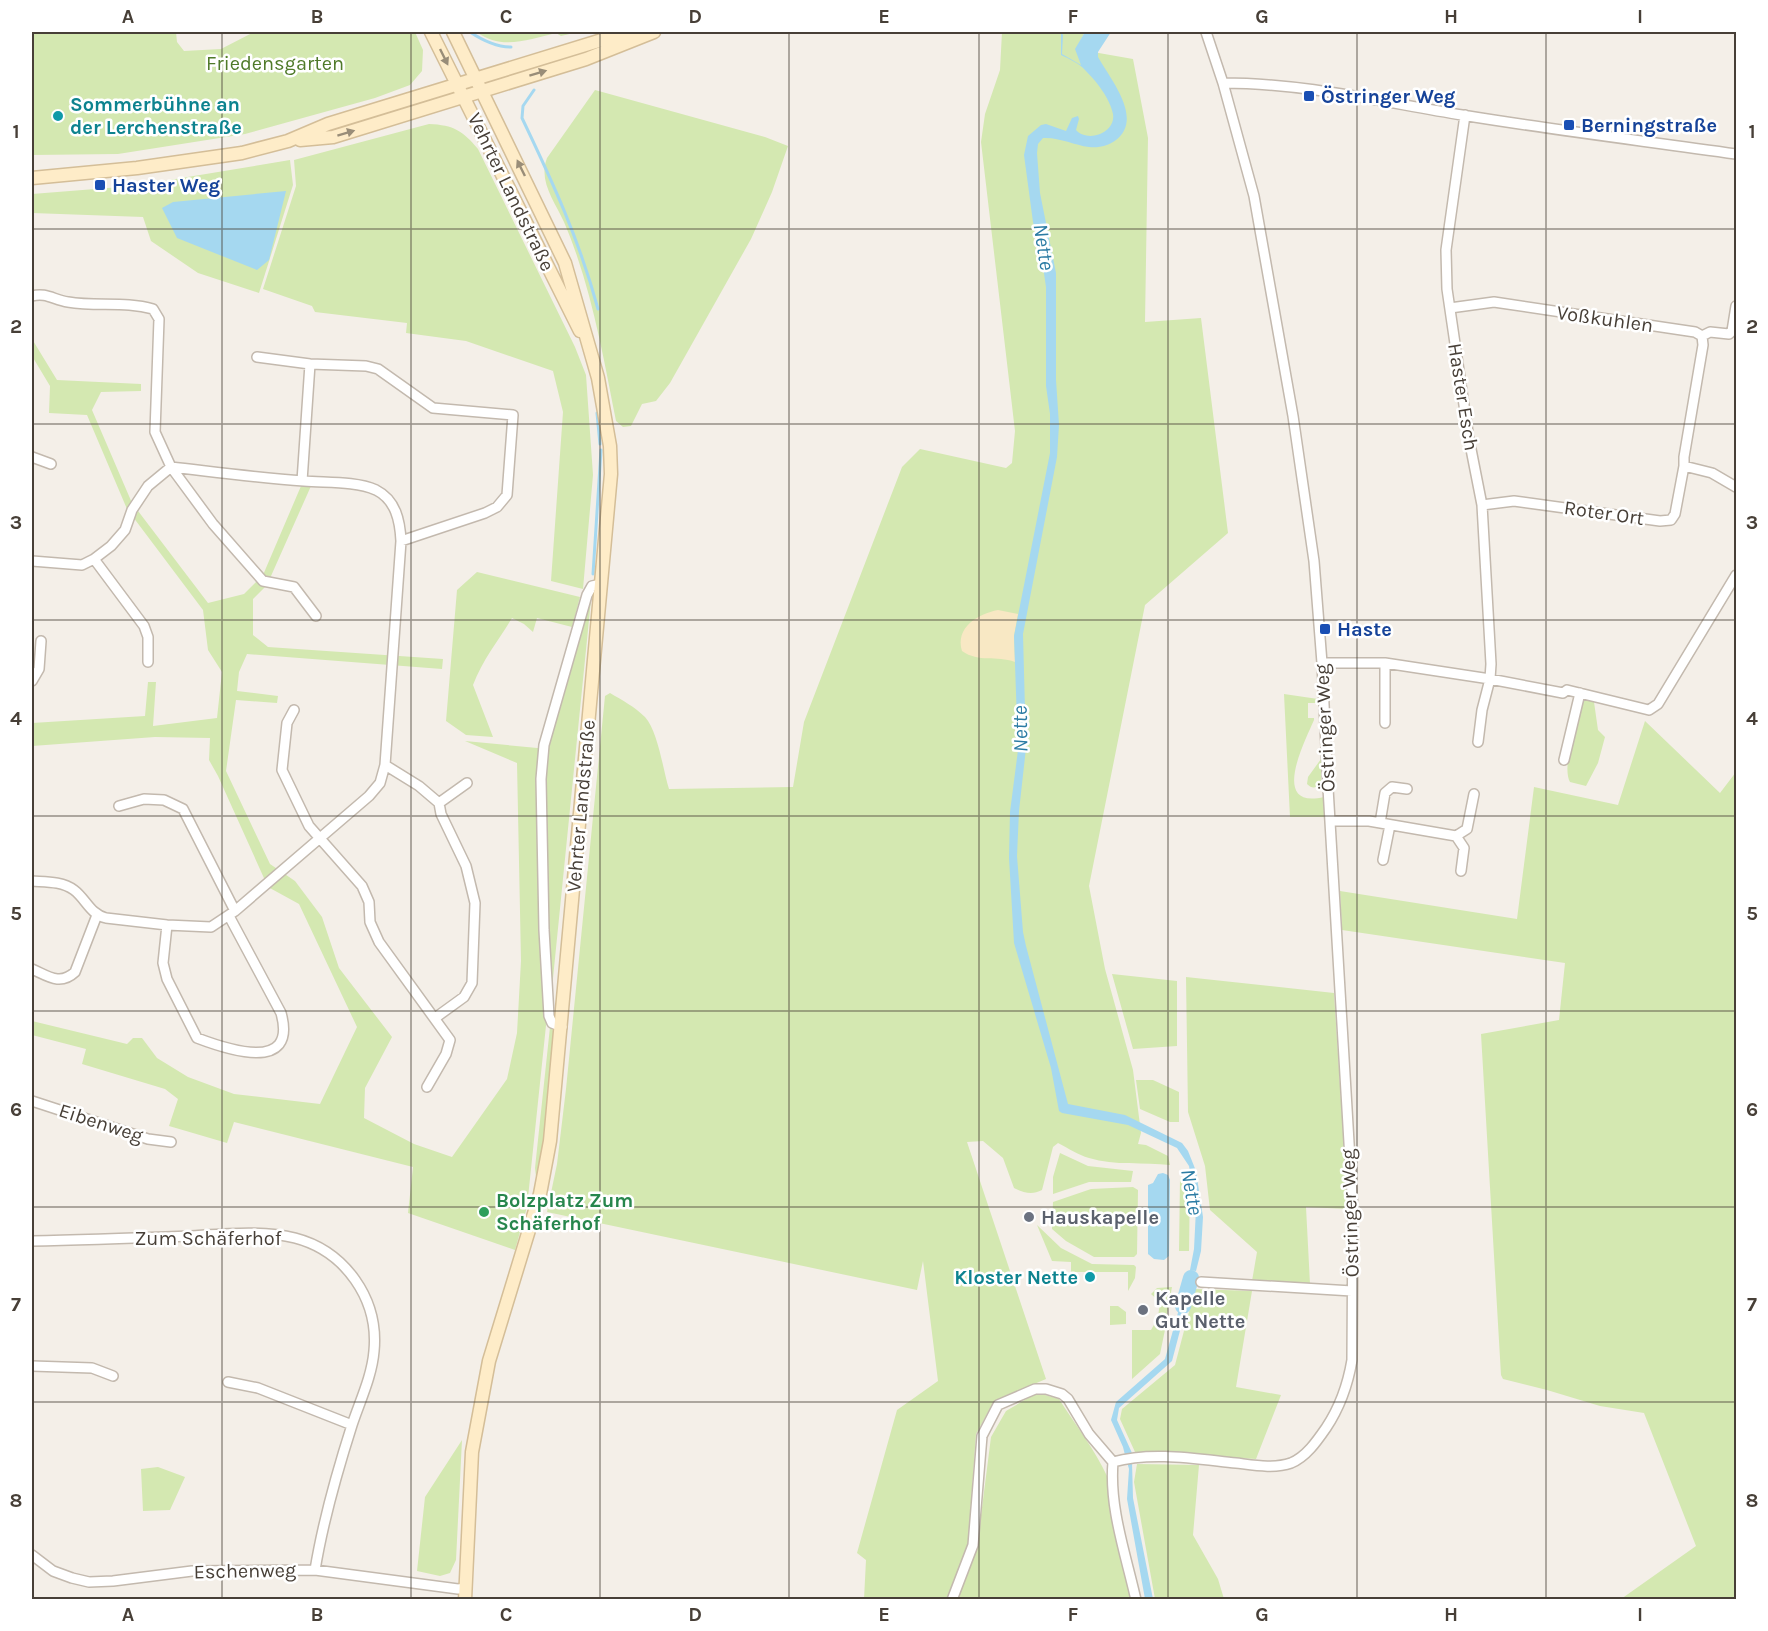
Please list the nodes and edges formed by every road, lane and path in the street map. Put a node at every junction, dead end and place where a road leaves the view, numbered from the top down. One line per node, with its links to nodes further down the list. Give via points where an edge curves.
1 (431, 32): 7 (main road, Vehrter Landstraße, one-way to 7)
2 (453, 32): 6 (main road, Vehrter Landstraße)
3 (628, 32): 6 (main road)
4 (654, 32): 9 (main road, one-way to 4, via 586,59)
5 (1206, 32): 8 (street, Östringer Weg)
6 (476, 77): 7 (main road); 9 (main road, Vehrter Landstraße)
7 (457, 83): 10 (main road, Vehrter Landstraße); 12 (main road, via 328,124)
8 (1223, 83): 11 (street, via 1342,93); 37 (street, Östringer Weg, via 1254,196 1293,416 1314,561)
9 (482, 91): 10 (main road); 19 (main road, Vehrter Landstraße, one-way to 9, via 566,263)
10 (464, 96): 12 (main road, one-way to 10, via 333,137); 19 (main road, Vehrter Landstraße)
11 (1465, 115): 13 (street); 17 (street, Haster Esch, via 1446,250)
12 (288, 141): 14 (main road, via 192,162)
13 (1737, 154)
14 (32, 178)
15 (32, 296): 25 (street, via 153,309 159,318 155,432)
16 (1737, 306): 18 (street, Voßkuhlen, via 1729,334 1710,332)
17 (1450, 308): 18 (street, Voßkuhlen, via 1494,302); 28 (street, Haster Esch)
18 (1702, 336): 24 (street, Roter Ort)
19 (591, 353): 33 (main road, Vehrter Landstraße, via 610,446)
20 (257, 357): 21 (street)
21 (310, 364): 26 (street); 29 (street, via 378,369 433,408 513,415 507,495 497,507)
22 (32, 457): 23 (street)
23 (51, 464)
24 (1684, 466): 27 (street, via 1712,473); 28 (street, Roter Ort, via 1671,520 1514,501)
25 (171, 467): 26 (street); 30 (street, via 148,486 132,510 125,530); 34 (street, via 213,524 263,581 294,586)
26 (302, 481): 29 (street, via 377,490 395,510)
27 (1737, 487)
28 (1482, 505): 39 (street, Haster Esch)
29 (401, 541): 46 (street)
30 (94, 559): 31 (street, via 82,565); 36 (street, via 144,626)
31 (32, 561)
32 (1737, 575): 41 (street, via 1658,704 1649,710)
33 (601, 584): 64 (main road, Vehrter Landstraße); 64 (street, Vehrter Landstraße, via 592,586 587,595 544,745 541,779 549,1016 552,1023)
34 (316, 616)
35 (41, 641): 40 (street, via 39,669)
36 (148, 662)
37 (1322, 663): 38 (street); 52 (street, Östringer Weg)
38 (1385, 663): 39 (street); 43 (street)
39 (1490, 679): 41 (street); 44 (street, Haster Esch)
40 (32, 681)
41 (1580, 693): 45 (street)
42 (294, 710): 55 (street, via 287,723 282,770 309,826)
43 (1385, 723)
44 (1478, 742)
45 (1564, 760)
46 (385, 765): 50 (street); 55 (street, via 380,783 369,796)
47 (467, 783): 50 (street)
48 (1407, 789): 53 (street, via 1392,787 1385,793)
49 (1474, 794): 54 (street, via 1467,829)
50 (439, 803): 63 (street, via 466,866 475,903 472,982 464,997)
51 (119, 806): 59 (street, via 144,799 164,800 183,809)
52 (1330, 821): 53 (street); 70 (street, Östringer Weg, via 1353,1210)
53 (1385, 824): 54 (street); 56 (street)
54 (1456, 836): 57 (street, via 1464,848)
55 (319, 837): 59 (street); 63 (street, via 362,886 379,942)
56 (1383, 860)
57 (1461, 871)
58 (32, 881): 60 (street, via 73,889)
59 (232, 914): 61 (street, via 211,927); 61 (street, via 285,1028 282,1040 264,1054 223,1048 196,1038 167,979 163,963)
60 (97, 915): 61 (street); 62 (street, via 75,972 69,978 62,980)
61 (167, 925)
62 (32, 969)
63 (435, 1018): 65 (street, via 450,1040)
64 (562, 1027): 78 (main road, Vehrter Landstraße, via 540,1194 489,1361 475,1430)
65 (427, 1087)
66 (32, 1101): 67 (street, Eibenweg, via 148,1139)
67 (171, 1142)
68 (32, 1241): 74 (street, Zum Schäferhof, via 219,1234 274,1235 315,1245 346,1268 372,1312 374,1352)
69 (1201, 1282): 70 (street, Östringer Weg)
70 (1352, 1292): 75 (street, Östringer Weg, via 1349,1377 1332,1419 1298,1459 1264,1466 1185,1458)
71 (32, 1366): 72 (street, via 92,1368)
72 (113, 1376)
73 (228, 1382): 74 (street, via 258,1388)
74 (352, 1425): 77 (street, Zum Schäferhof)
75 (1117, 1461): 79 (street, via 1089,1434 1062,1394 1035,1389 998,1405 982,1436 973,1545); 80 (street, via 1115,1507)
76 (32, 1555): 77 (street, Eschenweg, via 53,1570 89,1582 192,1571)
77 (315, 1570): 78 (street, Eschenweg, via 458,1589)
78 (465, 1594)
79 (952, 1599)
80 (1136, 1599)

